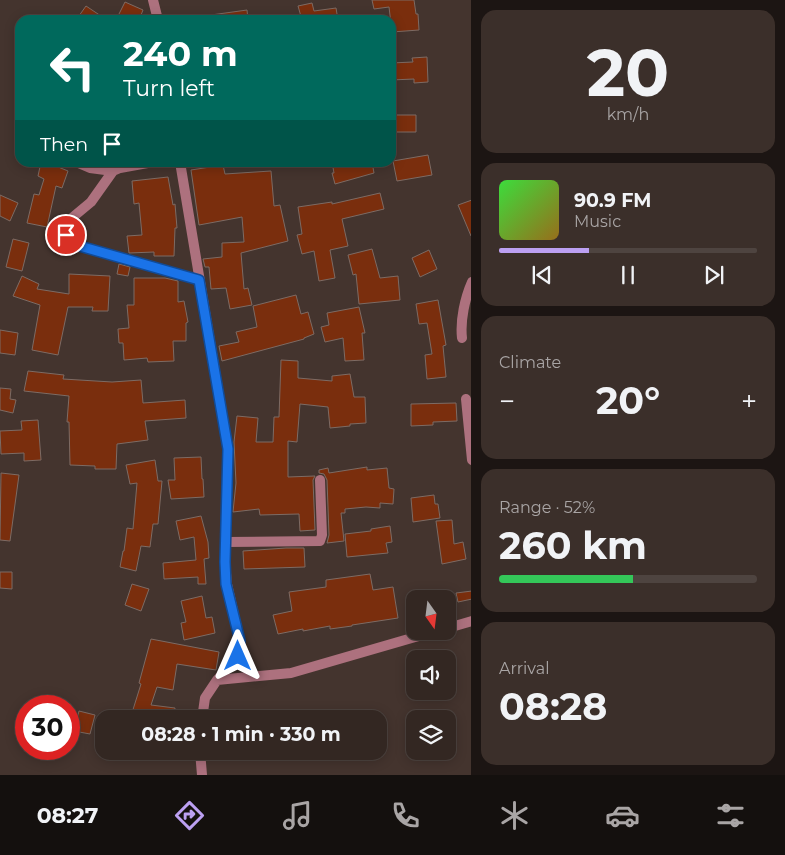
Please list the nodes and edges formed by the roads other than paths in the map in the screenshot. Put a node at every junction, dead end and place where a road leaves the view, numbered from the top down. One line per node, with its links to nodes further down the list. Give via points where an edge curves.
1 (153, 0): 2 (street)
2 (157, 15)
3 (88, 167): 6 (street)
4 (126, 167): 6 (street)
5 (181, 167): 7 (street)
6 (113, 171): 7 (street, via 91,202 73,217 66,235 69,243)
7 (199, 280): 13 (street, via 228,449)
8 (471, 282): 9 (street, via 464,308)
9 (462, 338)
10 (466, 399): 11 (street)
11 (471, 460)
12 (320, 480): 13 (street, via 320,541)
13 (226, 542): 17 (street, via 226,584 240,641 238,656)
14 (471, 621): 15 (street)
15 (456, 626)
16 (406, 640): 17 (street, via 291,673)
17 (217, 680): 18 (street, via 206,698)
18 (204, 710)
19 (201, 760): 20 (street)
20 (202, 775)

